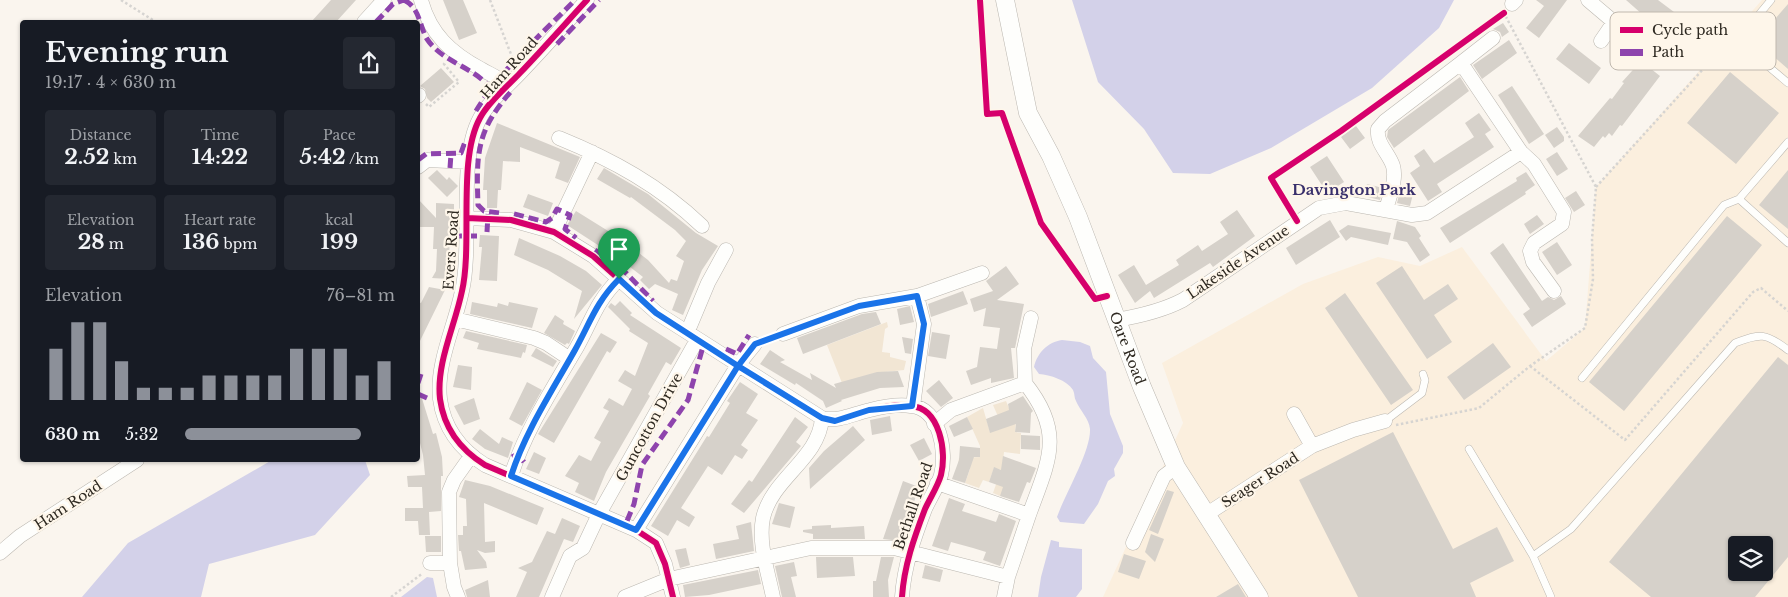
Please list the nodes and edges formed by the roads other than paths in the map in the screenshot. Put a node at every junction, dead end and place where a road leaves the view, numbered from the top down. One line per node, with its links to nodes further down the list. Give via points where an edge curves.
1 (384, 0): 9 (street)
2 (421, 0): 16 (street, via 436,35 449,50 500,78)
3 (587, 0): 16 (street, Ham Road)
4 (1005, 0): 36 (street, Oare Road, via 1028,113 1078,217)
5 (1588, 0): 8 (street)
6 (1771, 0): 7 (lane)
7 (1761, 12)
8 (1610, 19)
9 (366, 20)
10 (1610, 28): 12 (street)
11 (1493, 38): 13 (street)
12 (1601, 42)
13 (1461, 63): 20 (street); 24 (street, via 1385,121 1378,130 1379,141 1394,174)
14 (1773, 70): 15 (lane)
15 (1788, 83)
16 (507, 86): 21 (street, Ham Road, via 480,118 473,135)
17 (559, 138): 19 (street)
18 (1788, 142): 23 (lane)
19 (592, 152): 26 (street, via 667,195); 27 (street)
20 (1521, 152): 24 (street, Lakeside Avenue, via 1427,213 1412,215); 32 (street, via 1534,164 1564,212 1562,224 1534,243 1530,251 1533,262)
21 (469, 162): 22 (street, via 427,160); 25 (street, Evers Road)
22 (420, 165)
23 (1739, 199): 28 (lane); 45 (lane, via 1724,205)
24 (1386, 210): 36 (street, Lakeside Avenue, via 1336,204 1319,208 1183,300 1167,308)
25 (467, 218): 27 (street, via 511,220); 35 (street, Evers Road, via 464,280)
26 (702, 226)
27 (554, 232): 31 (street, via 593,256)
28 (1788, 243)
29 (726, 250): 37 (street)
30 (982, 273): 33 (street)
31 (619, 279): 39 (street, via 656,313); 42 (street, via 595,307)
32 (1554, 291)
33 (917, 296): 38 (street, via 859,306); 47 (street, via 924,324)
34 (1031, 318): 46 (street, via 1024,349)
35 (455, 320): 42 (street, via 534,338); 54 (street, Evers Road, via 440,380 440,397 451,431)
36 (1116, 320): 56 (street, Oare Road)
37 (690, 326)
38 (783, 334)
39 (698, 340): 43 (street); 59 (street, Guncotton Drive)
40 (755, 344): 43 (street)
41 (1788, 350): 66 (lane, via 1771,337 1754,336 1735,344 1571,529)
42 (570, 359): 57 (street, via 518,454)
43 (738, 366): 49 (street); 62 (street)
44 (1423, 374): 50 (lane, via 1422,393)
45 (1582, 378)
46 (1025, 383): 51 (street, via 951,410); 61 (street, via 1047,417 1050,439 1047,464)
47 (912, 406): 49 (street, via 869,410 835,421); 51 (street, Bethall Road, via 926,411)
48 (1294, 414): 52 (street, Seager Road)
49 (822, 418): 67 (street, via 821,428 807,454 772,494 761,531)
50 (1385, 421): 52 (street, Seager Road)
51 (934, 424): 58 (street, Bethall Road, via 941,438 943,456)
52 (1312, 446): 60 (street, Seager Road)
53 (1470, 449): 66 (lane)
54 (471, 456): 57 (street, Evers Road); 69 (street, via 449,492)
55 (134, 462): 64 (street, Ham Road, via 20,536)
56 (1176, 467): 60 (street, Oare Road); 63 (street, via 1164,476)
57 (511, 476): 59 (street, Evers Road)
58 (937, 483): 61 (street); 65 (street, Bethall Road)
59 (600, 514): 62 (street, Evers Road); 73 (street, Guncotton Drive, via 583,548 570,556)
60 (1207, 514): 79 (street, Oare Road)
61 (1029, 515): 70 (street)
62 (636, 530): 71 (street, Evers Road, via 656,543)
63 (1133, 543)
64 (0, 553)
65 (910, 553): 67 (street, via 894,548 850,546 811,548); 70 (street); 77 (street, Bethall Road)
66 (1532, 556): 80 (lane)
67 (765, 558): 71 (street); 76 (street)
68 (430, 563): 69 (street)
69 (450, 563): 72 (street)
70 (1008, 577): 78 (street)
71 (669, 580): 74 (street); 75 (street, Evers Road)
72 (458, 597)
73 (552, 597)
74 (625, 597)
75 (674, 597)
76 (773, 597)
77 (902, 597)
78 (1004, 597)
79 (1259, 597)
80 (1551, 597)

